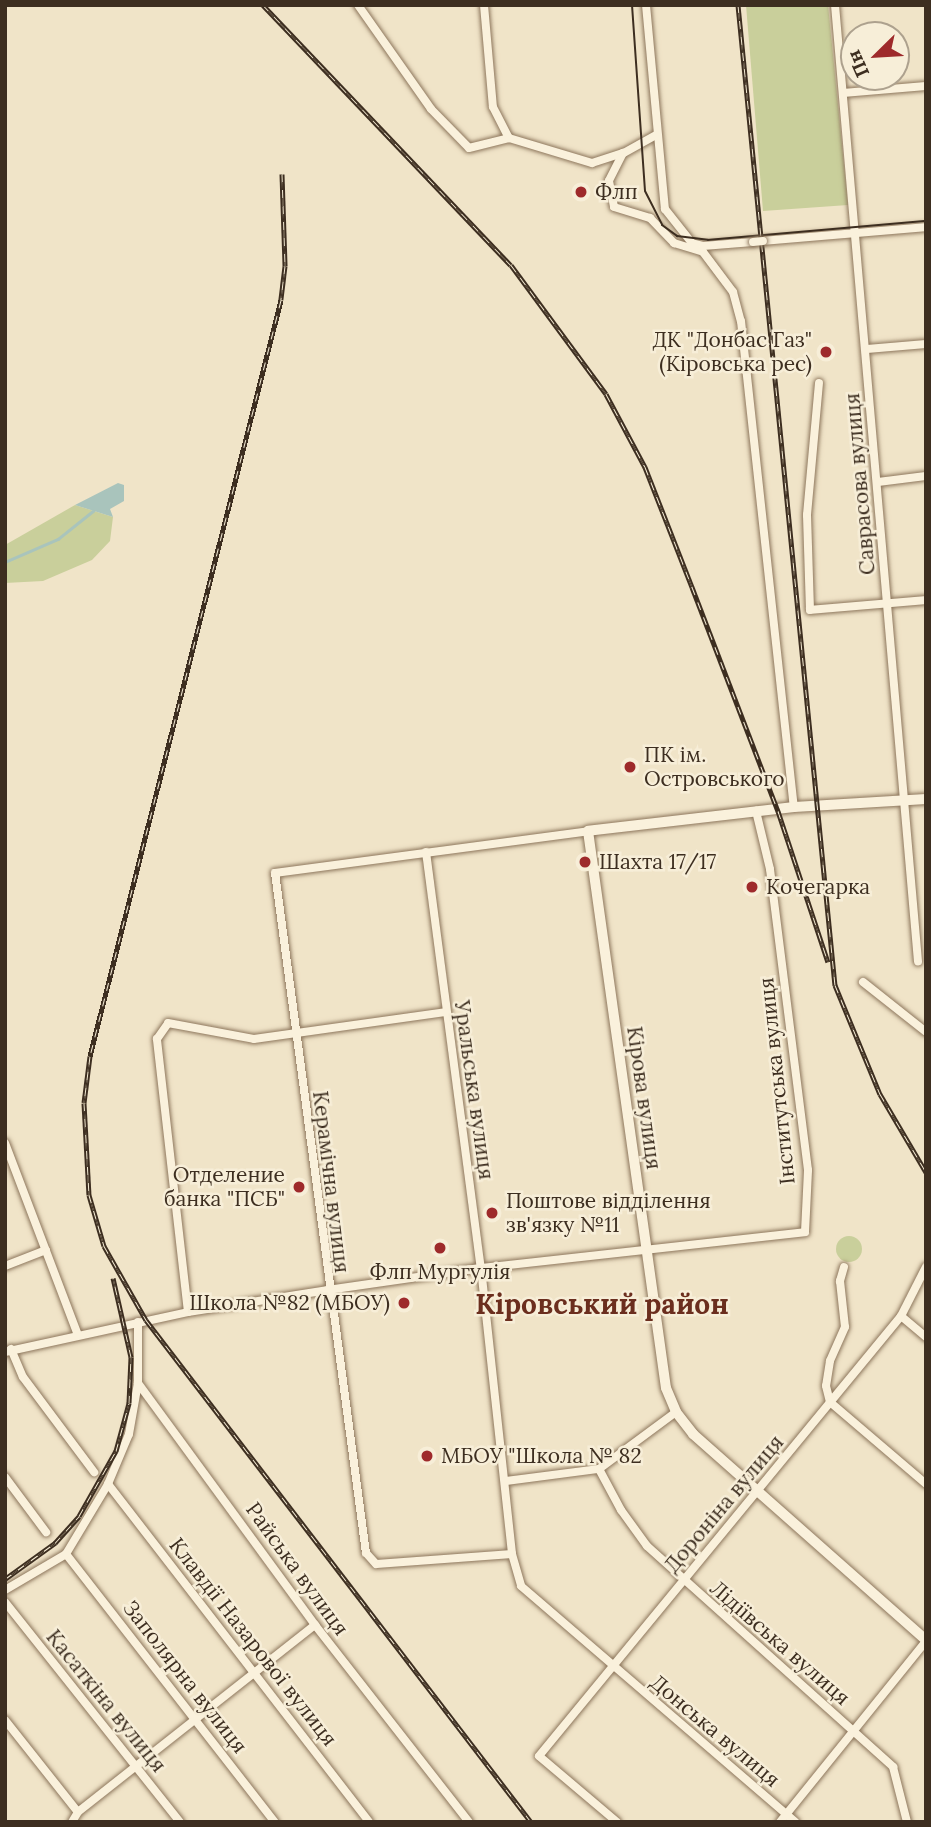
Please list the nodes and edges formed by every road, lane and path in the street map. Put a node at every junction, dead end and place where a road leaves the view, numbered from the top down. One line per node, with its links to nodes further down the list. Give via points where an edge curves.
1 (358, 5): 8 (street, via 431,109 469,148)
2 (484, 5): 8 (street, via 493,107)
3 (646, 5): 7 (street)
4 (835, 5): 6 (street, Саврасова вулиця)
5 (926, 86): 6 (street)
6 (844, 93): 11 (street, Саврасова вулиця)
7 (656, 135): 9 (street); 11 (street, bridge, via 665,209 683,233 703,246)
8 (509, 138): 9 (street, via 567,159 604,163)
9 (623, 153): 21 (street, via 609,181 614,207 650,218 674,243 704,252 733,292 741,321)
10 (926, 227): 11 (street)
11 (854, 234): 13 (street, Саврасова вулиця)
12 (926, 344): 13 (street)
13 (867, 349): 16 (street, Саврасова вулиця)
14 (819, 383): 18 (street, via 807,516 810,610)
15 (926, 476): 16 (street)
16 (878, 482): 18 (street, Саврасова вулиця)
17 (926, 600): 18 (street)
18 (887, 604): 20 (street, Саврасова вулиця)
19 (926, 799): 20 (main road)
20 (904, 800): 21 (main road); 25 (street, Саврасова вулиця)
21 (794, 807): 22 (main road)
22 (757, 811): 23 (main road); 31 (street, Інститутська вулиця, via 770,869 808,1170 805,1232)
23 (588, 831): 24 (street); 31 (main road, Кірова вулиця)
24 (426, 852): 27 (street, Уральська вулиця); 29 (street, Керамічна вулиця, via 275,873)
25 (918, 961)
26 (863, 982): 28 (street)
27 (445, 1012): 29 (street); 36 (street, Уральська вулиця)
28 (926, 1032)
29 (294, 1033): 37 (street, Керамічна вулиця); 38 (street, via 254,1039 168,1023 157,1039)
30 (5, 1143): 32 (street)
31 (646, 1249): 36 (street); 46 (main road, Кірова вулиця, via 666,1388)
32 (46, 1250): 33 (street); 41 (street)
33 (5, 1266)
34 (844, 1267): 45 (street, via 840,1281 845,1327 830,1361 826,1386)
35 (926, 1267): 39 (street, Дороніна вулиця)
36 (481, 1268): 37 (street); 50 (street, Уральська вулиця)
37 (328, 1290): 38 (street); 55 (street, Керамічна вулиця, via 366,1553 376,1564)
38 (188, 1312): 40 (street)
39 (901, 1316): 42 (street); 45 (street, Дороніна вулиця)
40 (138, 1322): 41 (street); 44 (street)
41 (78, 1333): 43 (street)
42 (926, 1337)
43 (8, 1350): 48 (street)
44 (138, 1383): 51 (street, via 129,1434); 60 (street, Райська вулиця)
45 (830, 1402): 52 (street); 53 (street, Дороніна вулиця)
46 (676, 1412): 47 (street); 53 (main road, Кірова вулиця)
47 (599, 1469): 50 (street); 57 (street, Лідіївська вулиця, via 641,1537)
48 (94, 1472)
49 (5, 1477): 54 (street)
50 (506, 1481): 55 (street, Уральська вулиця)
51 (108, 1484): 56 (street); 63 (street, Клавдії Назарової вулиця)
52 (926, 1484)
53 (756, 1493): 57 (street, Дороніна вулиця); 61 (main road, Кірова вулиця)
54 (46, 1532)
55 (512, 1553): 62 (street, Уральська вулиця, via 521,1586)
56 (66, 1554): 58 (street); 65 (street, Заполярна вулиця)
57 (683, 1581): 62 (street, Дороніна вулиця); 66 (street, Лідіївська вулиця)
58 (5, 1590)
59 (5, 1602): 67 (street, Касаткіна вулиця)
60 (315, 1625): 63 (street); 74 (street, Райська вулиця)
61 (926, 1641): 66 (street)
62 (613, 1666): 69 (street, Донська вулиця); 75 (street, Дороніна вулиця, via 539,1756)
63 (255, 1674): 65 (street); 73 (street, Клавдії Назарової вулиця)
64 (5, 1720): 68 (street)
65 (197, 1721): 67 (street); 72 (street, Заполярна вулиця)
66 (853, 1731): 69 (street); 78 (street, Лідіївська вулиця, via 893,1767)
67 (136, 1765): 68 (street); 71 (street, Касаткіна вулиця)
68 (78, 1812): 70 (street)
69 (786, 1814): 76 (street); 77 (street, Донська вулиця)
70 (72, 1822)
71 (180, 1822)
72 (275, 1822)
73 (369, 1822)
74 (468, 1822)
75 (617, 1822)
76 (779, 1822)
77 (795, 1822)
78 (907, 1822)

